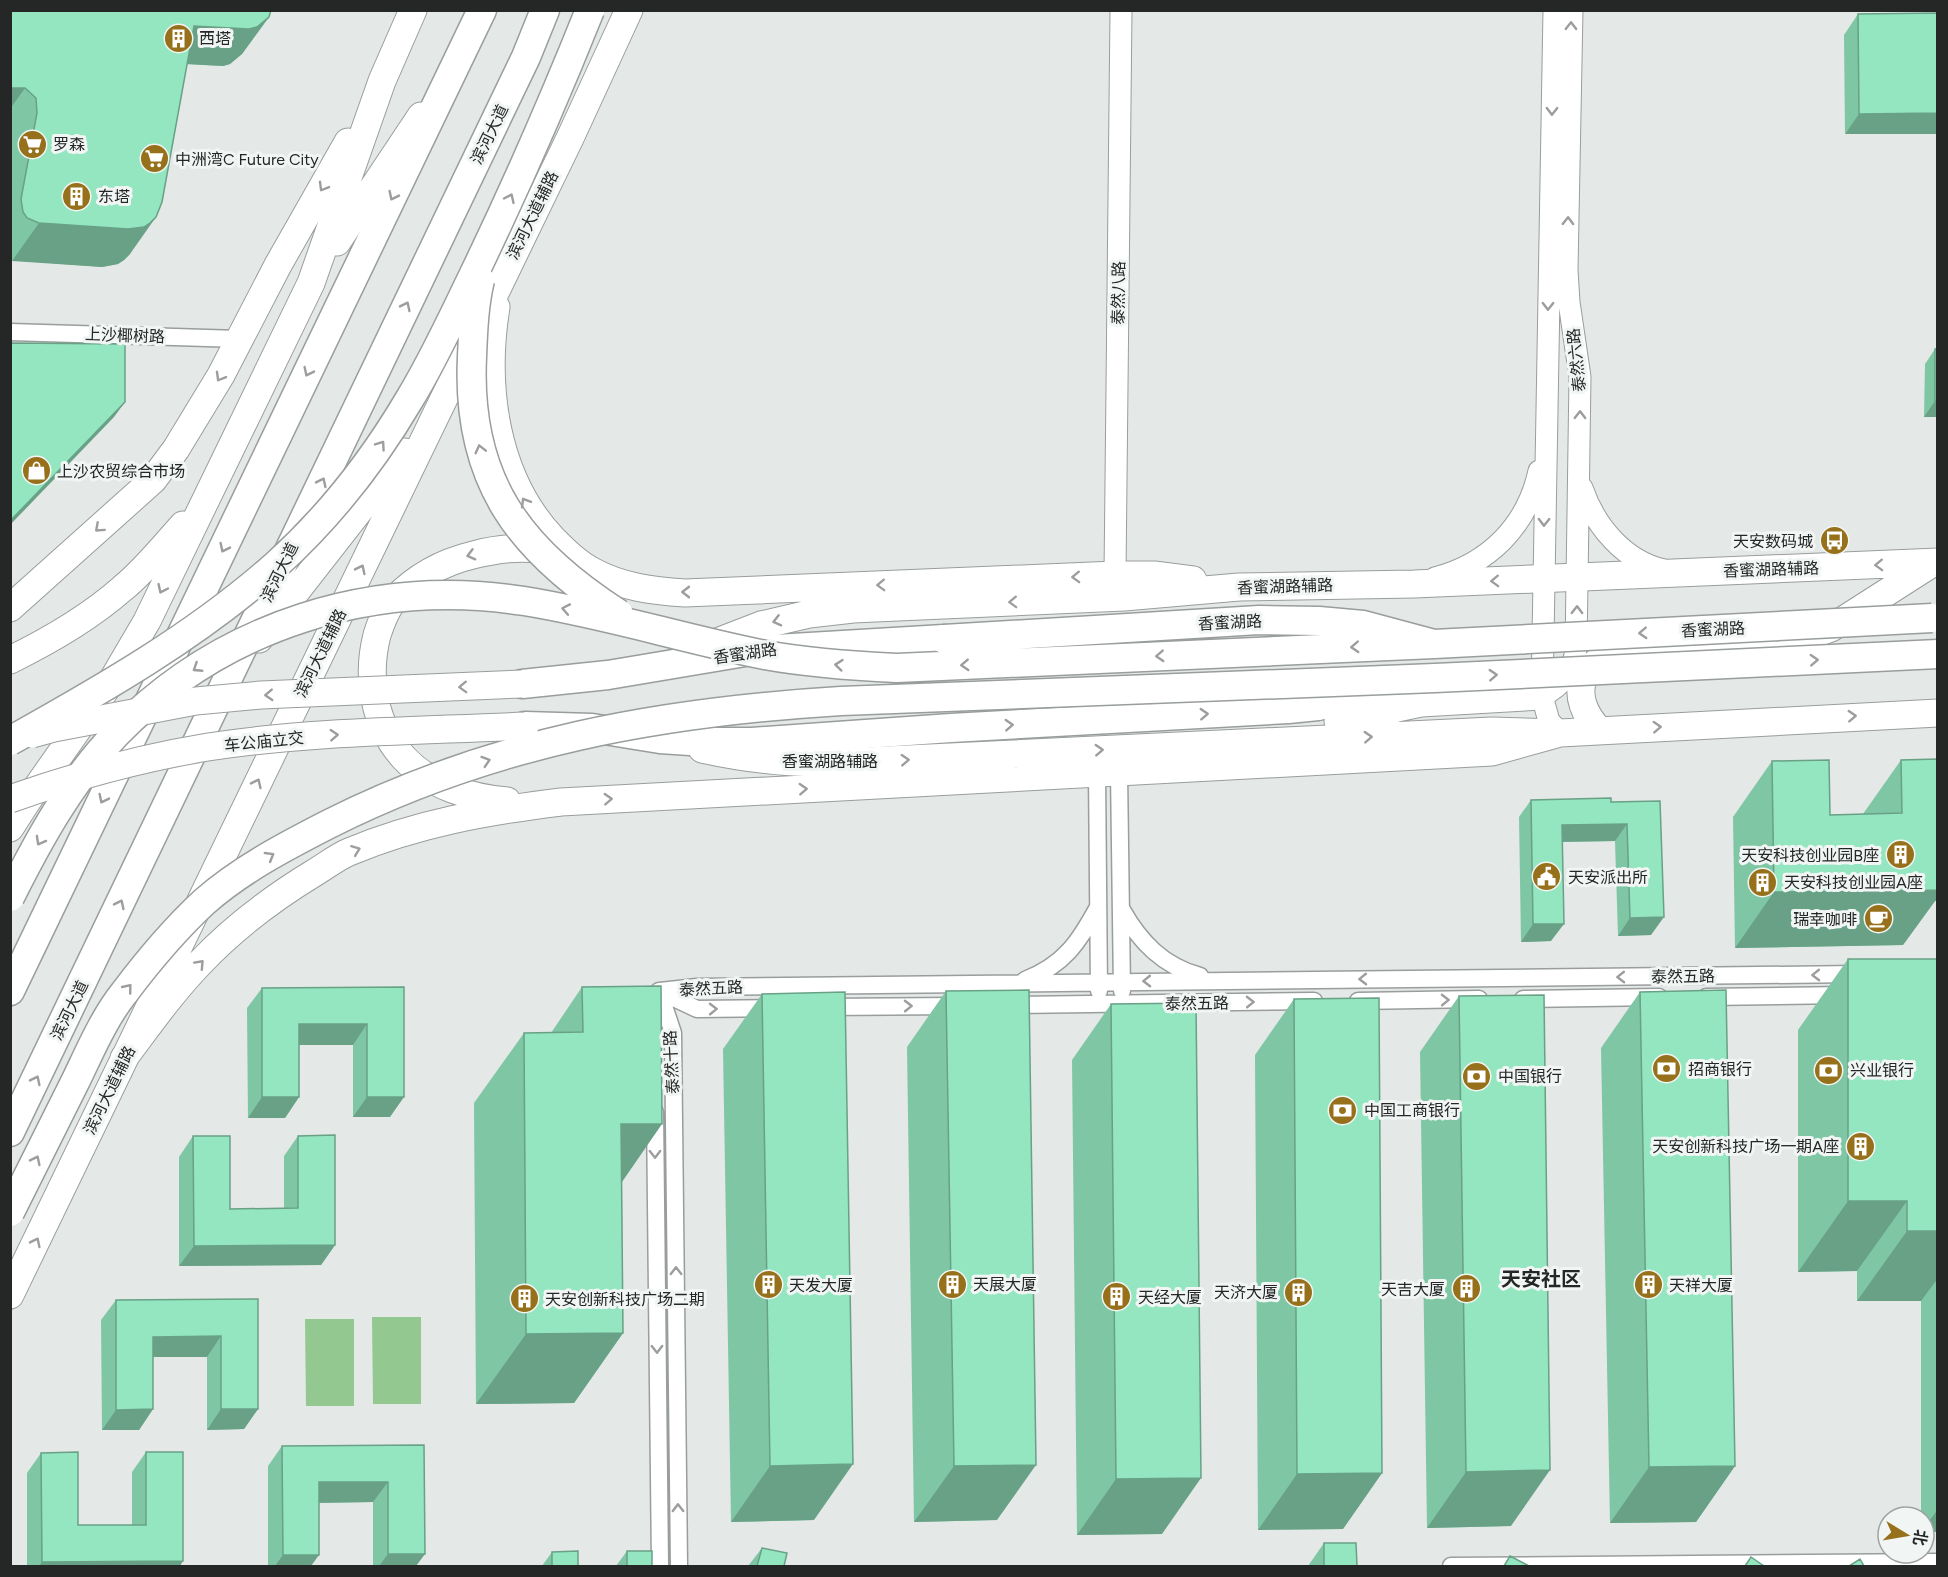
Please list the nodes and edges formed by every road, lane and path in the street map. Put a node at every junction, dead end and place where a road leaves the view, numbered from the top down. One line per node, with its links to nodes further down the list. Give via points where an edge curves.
1 (413, 10): 9 (main road)
2 (545, 10): 37 (highway, 滨河大道, one-way to 2)
3 (590, 10): 10 (highway, one-way to 3, bridge)
4 (629, 10): 11 (main road, 滨河大道辅路)
5 (1121, 10): 24 (street, 泰然八路)
6 (1554, 10): 18 (street, 泰然六路, one-way to 18)
7 (1572, 10): 19 (street, 泰然六路, one-way to 7, via 1580,376 1567,270)
8 (477, 20): 12 (main road, via 431,101); 59 (highway, one-way to 59)
9 (382, 81): 12 (main road); 13 (main road, one-way to 13)
10 (490, 241): 31 (highway, one-way to 10, bridge, via 596,599 545,558 506,510 483,463 472,405 471,369 473,322); 45 (highway, one-way to 10, bridge, via 167,649 276,564 313,528 351,485 410,399)
11 (500, 282): 16 (main road, 滨河大道辅路); 21 (main road, one-way to 11, via 524,501 508,467 496,424 490,380)
12 (311, 283): 17 (main road)
13 (261, 298): 15 (main road); 17 (main road)
14 (10, 332): 15 (street, 上沙椰树路)
15 (240, 339): 29 (main road, one-way to 29, via 177,449 153,480)
16 (438, 410): 37 (main road); 67 (main road, 滨河大道辅路, one-way to 16)
17 (247, 413): 20 (main road)
18 (1545, 438): 26 (street, 泰然六路, one-way to 26); 27 (street, 泰然六路, via 1528,503 1512,530 1492,552 1455,573)
19 (1579, 480): 23 (street, via 1588,505 1632,558); 25 (street, 泰然六路)
20 (205, 499): 34 (main road, via 124,588 54,638); 50 (main road, one-way to 50, via 131,651)
21 (570, 556): 24 (main road, one-way to 21, via 685,593 620,584); 49 (main road, one-way to 49, via 519,547 462,557 437,567 393,600 373,652 372,683 378,713 389,739 412,765 453,789 484,799)
22 (1935, 562): 23 (main road, 香蜜湖路辅路, one-way to 23); 42 (main road, via 1831,628 1802,639 1755,647 1624,653 1598,660 1583,679 1580,699 1587,718)
23 (1680, 573): 25 (main road, 香蜜湖路辅路)
24 (1115, 575): 28 (main road, via 1154,575)
25 (1577, 577): 26 (main road, 香蜜湖路辅路); 39 (street, 泰然六路, one-way to 25, via 1565,679 1575,659)
26 (1544, 579): 27 (main road, 香蜜湖路辅路, one-way to 27); 39 (street, 泰然六路)
27 (1414, 584): 28 (main road, 香蜜湖路辅路)
28 (1239, 587): 35 (main road, 香蜜湖路辅路, one-way to 35, via 809,614 761,625)
29 (10, 608)
30 (1936, 617): 32 (highway, 香蜜湖路, one-way to 32, bridge)
31 (643, 625): 32 (highway, one-way to 31, bridge, via 897,668 764,654); 51 (highway, one-way to 51, bridge, via 522,601 439,595 369,600 257,634 194,670 115,735 65,800)
32 (1434, 644): 35 (highway, 香蜜湖路, bridge, via 1363,625 1259,620 757,650)
33 (1936, 654): 36 (highway, one-way to 33, bridge)
34 (10, 660)
35 (643, 670): 38 (highway, 香蜜湖路)
36 (1435, 678): 44 (highway, one-way to 36, bridge, via 752,742 1318,706); 70 (highway, one-way to 36, bridge, via 122,995 205,901 252,866 304,837 363,807 437,777 519,750 594,732 759,706)
37 (227, 680): 69 (highway, 滨河大道, one-way to 37)
38 (522, 684): 45 (main road, one-way to 45, bridge, via 196,701 54,728)
39 (1542, 696): 43 (street, 泰然六路, via 1549,721); 46 (main road, via 1421,703 1371,718 1314,722)
40 (1938, 713): 42 (main road, 香蜜湖路辅路, one-way to 40)
41 (525, 726): 44 (highway, via 592,728); 48 (main road, 车公庙立交, one-way to 41, bridge, via 107,768 208,747 317,735)
42 (1599, 730): 43 (main road, 香蜜湖路辅路)
43 (1560, 733): 46 (main road, 香蜜湖路辅路, one-way to 43, via 1491,731); 47 (main road, via 1492,752)
44 (660, 739): 46 (main road, 香蜜湖路辅路, one-way to 46, via 742,758 825,764)
45 (10, 741)
46 (1246, 743)
47 (1108, 772): 49 (main road, one-way to 47); 52 (street); 53 (street)
48 (10, 799)
49 (561, 802): 67 (main road, one-way to 49, via 200,962 246,919 347,853 402,832 466,815)
50 (10, 828)
51 (10, 897)
52 (1098, 906): 56 (street); 58 (street, via 1073,948 1042,973)
53 (1121, 908): 55 (street, via 1132,928 1159,957 1174,967); 57 (street)
54 (1878, 974): 55 (street, 泰然五路, one-way to 55)
55 (1218, 980): 57 (street, 泰然五路, one-way to 57)
56 (1099, 981): 57 (street, 泰然五路); 58 (street, 泰然五路); 62 (street)
57 (1122, 981): 63 (street)
58 (1020, 982): 60 (street, 泰然五路, via 697,987)
59 (10, 991)
60 (659, 991): 65 (street, 泰然五路, one-way to 65, via 697,1009); 66 (street, 泰然十路); 74 (street, 泰然十路, one-way to 60, via 673,1034)
61 (1867, 994): 63 (street, 泰然五路, one-way to 61)
62 (1100, 1004): 63 (street, 泰然五路); 64 (street, 泰然五路, one-way to 62)
63 (1122, 1004)
64 (810, 1007)
65 (788, 1008)
66 (655, 1023)
67 (124, 1059): 71 (main road, 滨河大道辅路, one-way to 67)
68 (654, 1093): 73 (street, 泰然十路, one-way to 73)
69 (10, 1132)
70 (10, 1212)
71 (10, 1295)
72 (1938, 1562): 75 (street)
73 (660, 1566)
74 (679, 1566)
75 (1450, 1566)

